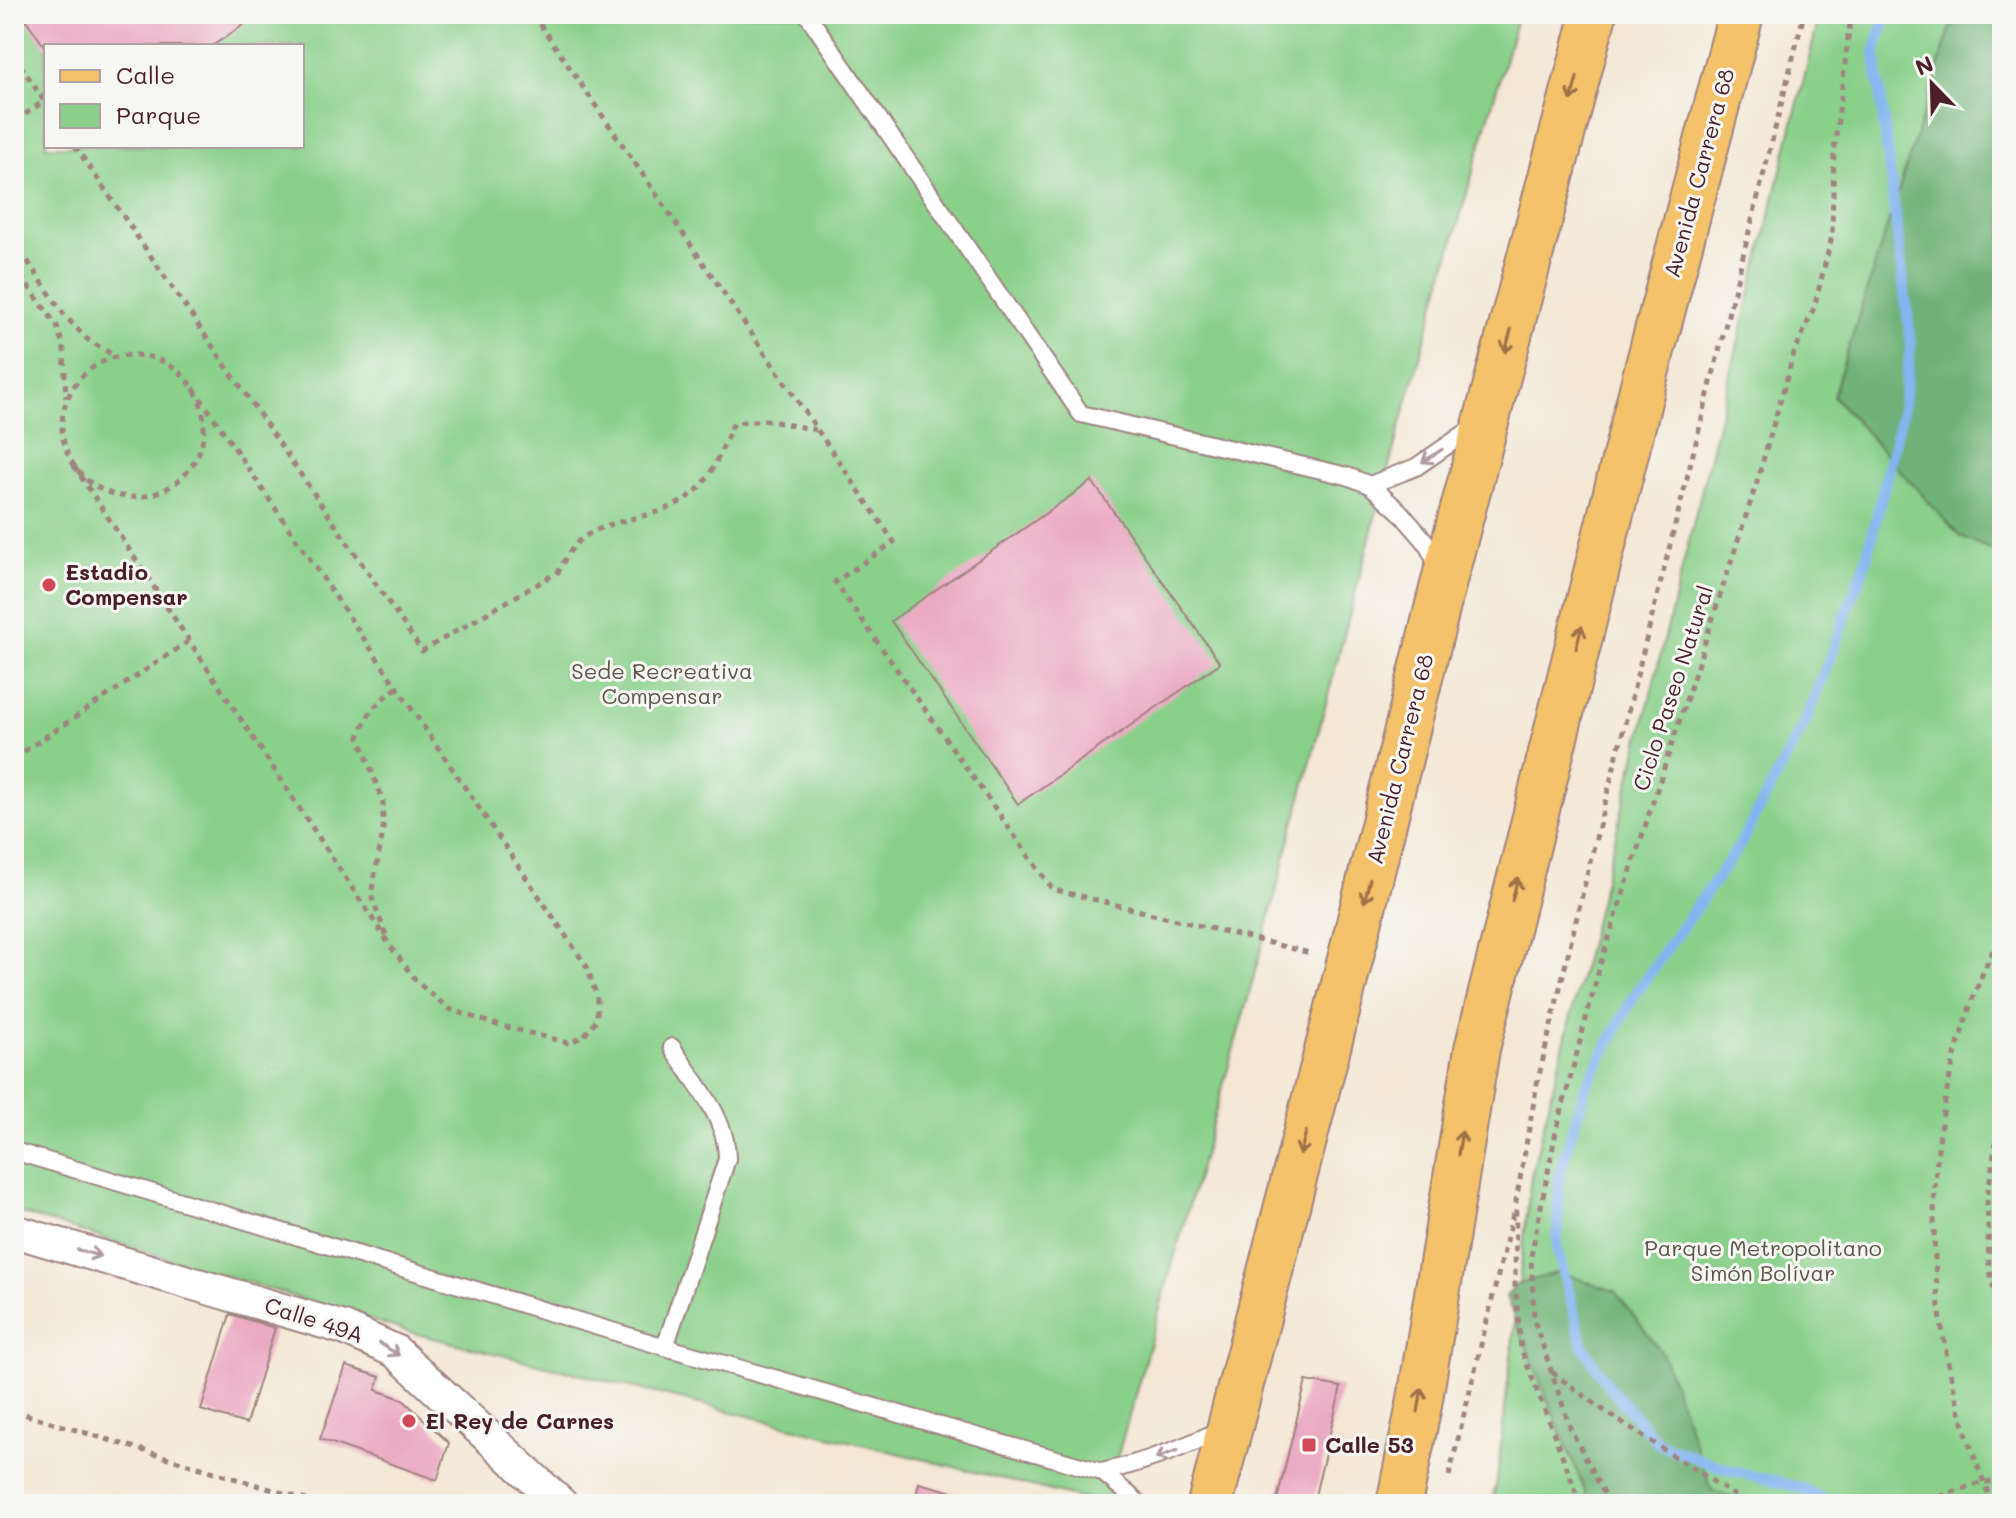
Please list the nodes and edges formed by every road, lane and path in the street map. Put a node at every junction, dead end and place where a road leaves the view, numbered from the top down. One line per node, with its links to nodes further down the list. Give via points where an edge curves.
1 (533, 14): 18 (path)
2 (807, 14): 20 (lane, via 1081,414)
3 (1594, 14): 17 (main road, Avenida Carrera 68, one-way to 17)
4 (1741, 14): 46 (main road, Avenida Carrera 68, one-way to 4, via 1480,1034)
5 (1804, 14): 31 (path, via 1583,892 1537,1084)
6 (1851, 14): 35 (path, Ciclo Paseo Natural, via 1834,152 1832,236 1814,308 1794,353 1601,962 1556,1132 1531,1256 1534,1320)
7 (14, 55): 8 (path)
8 (44, 100)
9 (44, 103): 10 (path)
10 (14, 122)
11 (76, 148): 18 (path, via 422,651 558,572 584,537 653,515 700,488 734,423 766,420)
12 (14, 241): 14 (path, via 65,316 88,340)
13 (14, 266): 16 (path, via 57,326 64,350)
14 (116, 357): 15 (path, via 160,360 178,371); 16 (path, via 77,381)
15 (198, 396): 19 (path, via 202,444 192,466 174,484 132,497 90,483); 23 (path)
16 (66, 402): 19 (path, via 61,424)
17 (1488, 417): 20 (lane, one-way to 20, via 1416,467); 21 (main road, Avenida Carrera 68)
18 (818, 430): 27 (path, via 894,542 835,582 1052,889)
19 (74, 466): 22 (path)
20 (1370, 485): 21 (lane, via 1425,541)
21 (1444, 581): 37 (main road, Avenida Carrera 68, one-way to 37)
22 (189, 641): 24 (path); 26 (path)
23 (397, 688): 26 (path, via 368,713 359,737 383,801 371,895); 26 (path, via 587,967 597,997 597,1019 584,1036 569,1043 449,1009 417,982)
24 (14, 758)
25 (2002, 932): 39 (path, via 1958,1038 1939,1145 1933,1260 1946,1360)
26 (391, 947)
27 (1310, 953)
28 (672, 1047): 34 (lane, via 721,1123 728,1143)
29 (2002, 1105): 33 (path, via 1987,1197 1989,1266)
30 (14, 1151): 34 (lane)
31 (1516, 1201): 41 (path); 47 (path, via 1521,1349)
32 (14, 1231): 43 (street, Calle 49A, one-way to 43, via 372,1339 395,1351)
33 (2002, 1331)
34 (665, 1347): 38 (lane)
35 (1551, 1371): 48 (path, Ciclo Paseo Natural, via 1571,1430); 49 (path)
36 (14, 1411): 42 (path)
37 (1229, 1426): 38 (lane, one-way to 38, via 1143,1463); 45 (main road, Avenida Carrera 68)
38 (1102, 1472): 44 (lane)
39 (1983, 1482): 40 (path); 50 (path); 51 (path)
40 (2002, 1482)
41 (1446, 1490)
42 (319, 1504)
43 (561, 1504)
44 (1140, 1504)
45 (1210, 1504)
46 (1399, 1504)
47 (1581, 1504)
48 (1610, 1504)
49 (1751, 1504)
50 (1917, 1504)
51 (1993, 1504)

